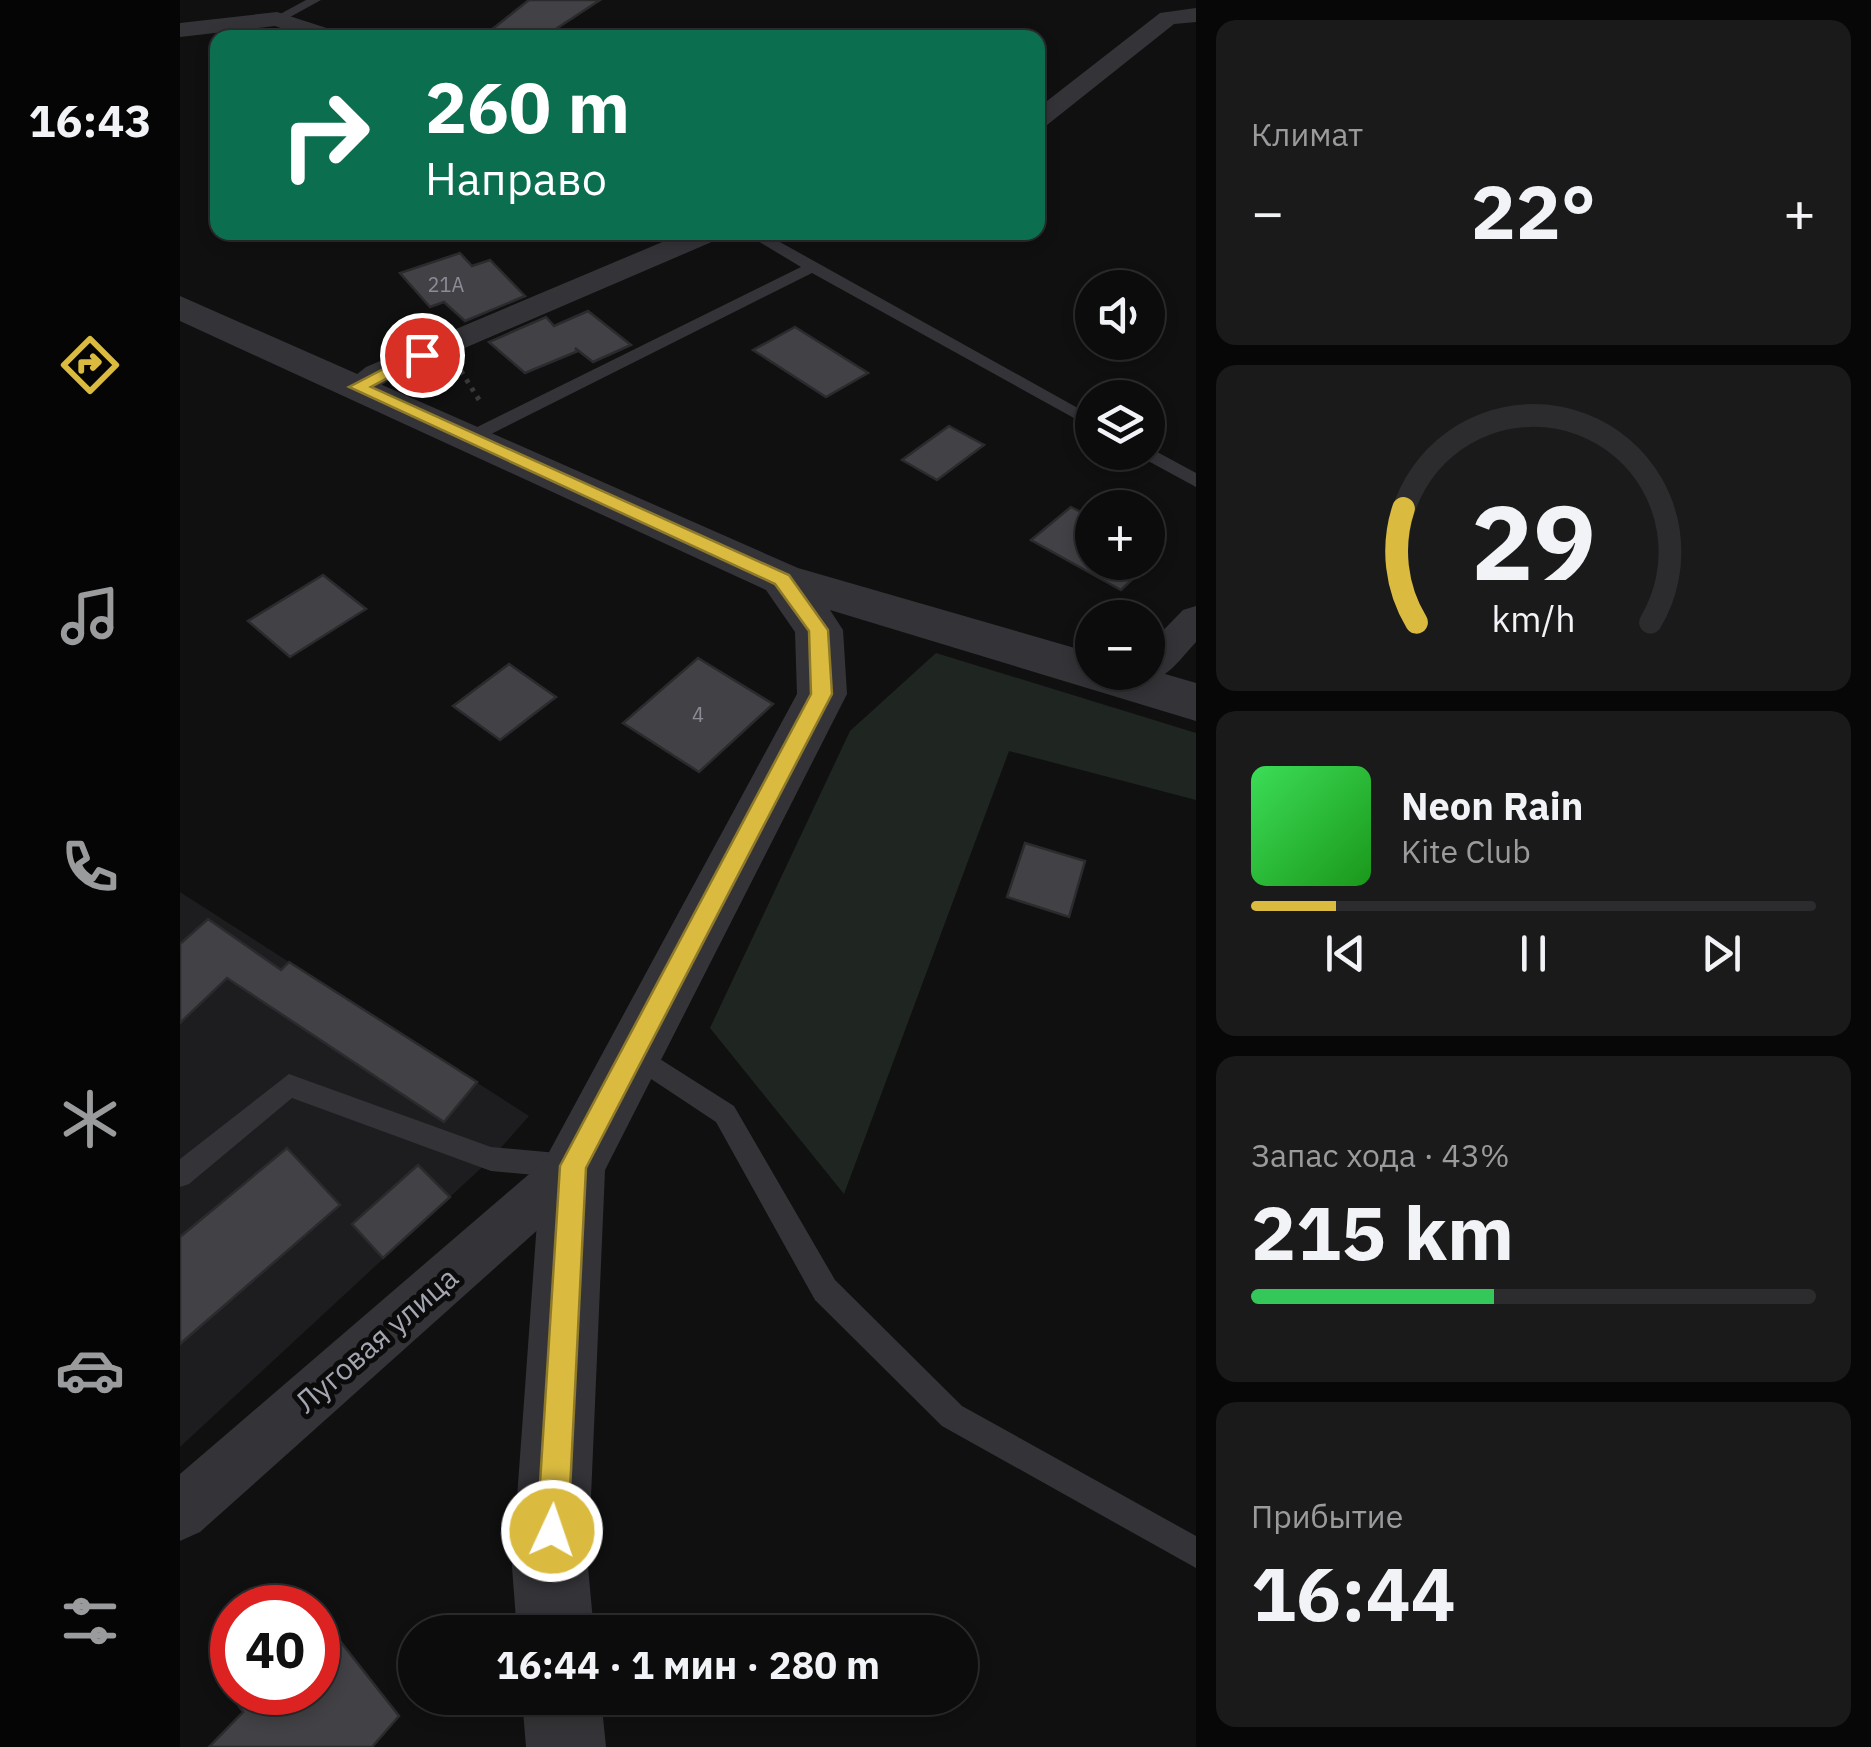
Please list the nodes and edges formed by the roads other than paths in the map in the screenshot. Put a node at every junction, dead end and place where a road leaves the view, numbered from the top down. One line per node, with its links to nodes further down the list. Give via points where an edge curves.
1 (315, 0): 3 (lane)
2 (1196, 15): 6 (street, via 1168,18)
3 (276, 19): 4 (street); 5 (street)
4 (180, 30)
5 (310, 30)
6 (1045, 115)
7 (764, 240): 9 (lane)
8 (667, 241): 11 (street)
9 (812, 268): 12 (lane); 13 (lane)
10 (180, 307): 11 (street)
11 (357, 387): 13 (street)
12 (1075, 414)
13 (482, 432): 16 (street)
14 (1165, 463): 15 (lane)
15 (1196, 480)
16 (782, 579): 19 (street); 22 (street, via 818,630 822,694)
17 (1196, 619): 18 (street)
18 (1165, 651)
19 (1075, 657)
20 (1165, 687): 21 (street)
21 (1196, 702)
22 (632, 1052): 23 (street); 26 (lane, via 725,1114 825,1290 952,1416)
23 (573, 1166): 24 (lane, via 491,1159 288,1086); 25 (street, Луговая улица); 27 (street, via 550,1567)
24 (180, 1175)
25 (180, 1512)
26 (1196, 1553)
27 (554, 1615)
28 (563, 1715): 29 (street)
29 (566, 1747)

